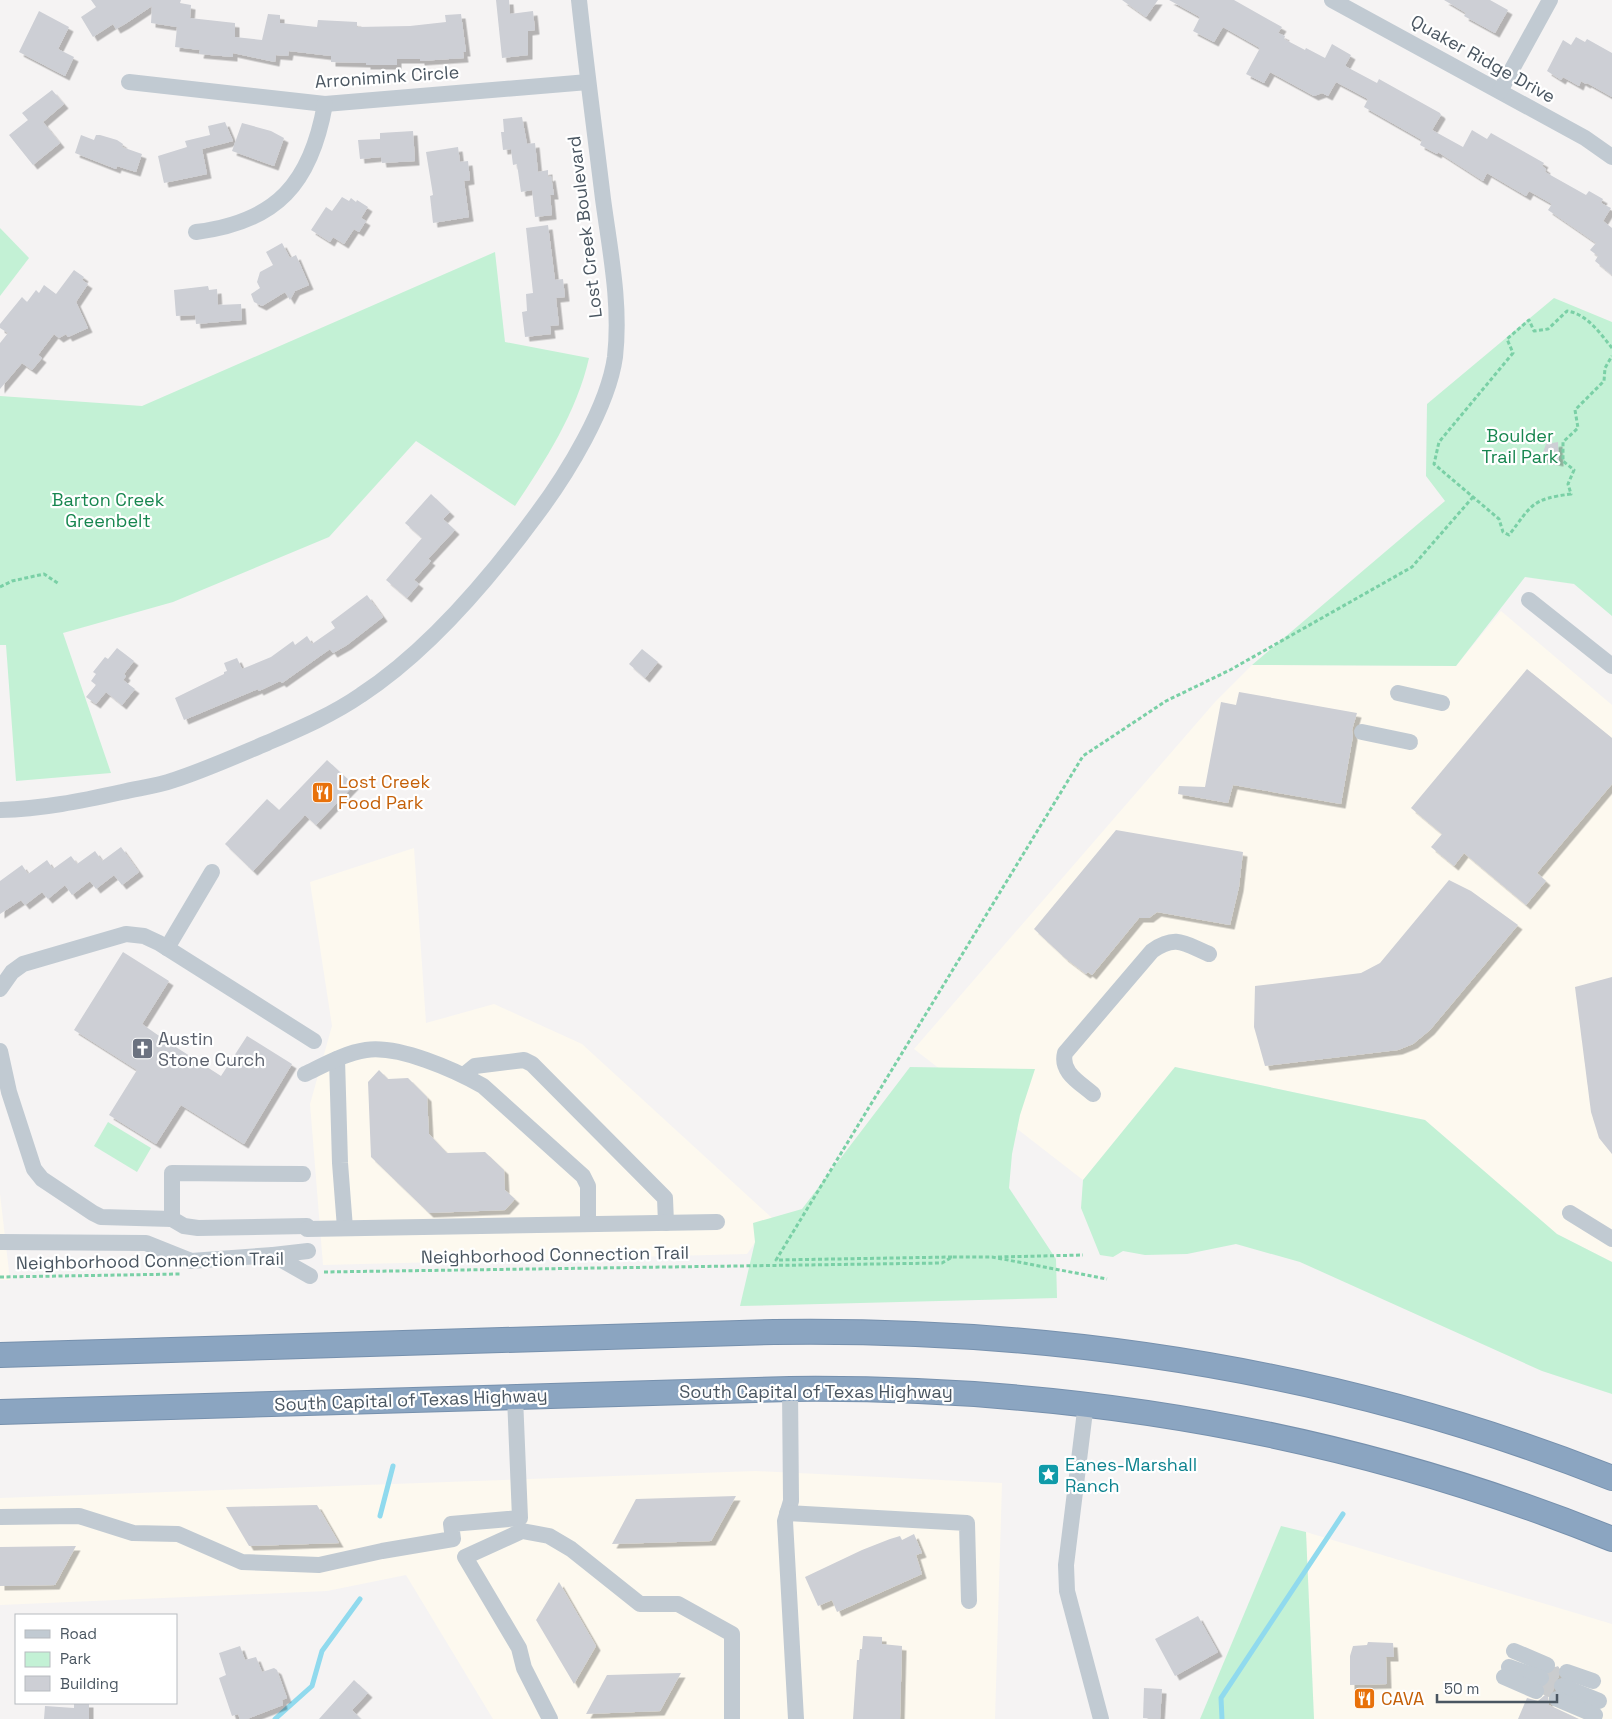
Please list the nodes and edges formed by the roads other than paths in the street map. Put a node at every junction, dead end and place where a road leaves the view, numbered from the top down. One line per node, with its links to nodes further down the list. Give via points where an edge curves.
1 (580, 0): 5 (street, Lost Creek Boulevard)
2 (1332, 0): 6 (street, Quaker Ridge Drive)
3 (1550, 0): 6 (street)
4 (129, 82): 7 (street, Arronimink Circle)
5 (588, 82): 7 (street, Arronimink Circle); 16 (street, Lost Creek Boulevard, via 615,284 617,323 614,360 604,394 584,439 549,498 516,543 461,608 415,652 362,695 310,724 172,781 65,804)
6 (1500, 91): 8 (street, Quaker Ridge Drive)
7 (325, 104): 9 (street, via 319,136 307,167 287,192 257,214 224,228)
8 (1612, 157)
9 (196, 232)
10 (1528, 600): 11 (street)
11 (1612, 666)
12 (1398, 693): 13 (street)
13 (1442, 703)
14 (1362, 732): 15 (street)
15 (1410, 742)
16 (0, 810)
17 (212, 872): 18 (street)
18 (167, 948): 20 (street, via 144,936 126,934 23,964 12,972); 21 (street)
19 (1210, 954): 26 (street, via 1174,940 1162,943 1152,950 1065,1052 1062,1062 1066,1071)
20 (0, 989)
21 (314, 1041)
22 (0, 1051): 28 (street, via 28,1156 42,1179 101,1217)
23 (337, 1060): 24 (street); 25 (street, via 366,1050 386,1050); 33 (street)
24 (305, 1074)
25 (464, 1075): 30 (street, via 475,1066 524,1060 532,1064 665,1198); 31 (street, via 483,1086 582,1176 588,1186)
26 (1093, 1094)
27 (303, 1174): 28 (street, via 172,1173)
28 (172, 1219): 33 (street, via 184,1226 198,1228)
29 (717, 1222): 30 (street)
30 (666, 1223): 31 (street)
31 (588, 1224): 33 (street)
32 (1612, 1227): 34 (street, via 1570,1213)
33 (345, 1228)
34 (1612, 1239)
35 (0, 1242): 37 (street, via 146,1243 191,1261)
36 (308, 1251): 37 (street)
37 (273, 1255): 38 (street)
38 (307, 1274)
39 (0, 1355): 44 (highway, via 774,1332 900,1332 1012,1339 1159,1356 1305,1384 1449,1422)
40 (790, 1389): 41 (highway, South Capital of Texas Highway); 42 (highway, South Capital of Texas Highway, via 954,1391); 45 (street, via 791,1501)
41 (515, 1397): 43 (highway, South Capital of Texas Highway); 47 (street)
42 (1086, 1403): 48 (highway, South Capital of Texas Highway, via 1249,1430 1365,1457 1450,1481); 58 (street, via 1066,1564 1067,1591)
43 (0, 1412)
44 (1612, 1478)
45 (787, 1513): 52 (street, via 967,1523); 57 (street)
46 (0, 1517): 49 (street, via 79,1516 133,1533 178,1534 242,1562 319,1565)
47 (521, 1524): 49 (street, via 451,1524); 51 (street); 56 (street, via 571,1549 640,1604 678,1604 732,1634)
48 (1602, 1535): 50 (street)
49 (454, 1539): 51 (street)
50 (1612, 1547)
51 (465, 1557): 55 (street, via 518,1648 524,1668)
52 (969, 1601)
53 (1509, 1665): 53 (street, via 1541,1678)
54 (1562, 1686): 54 (street, via 1596,1699)
55 (550, 1719)
56 (732, 1719)
57 (796, 1719)
58 (1101, 1719)

